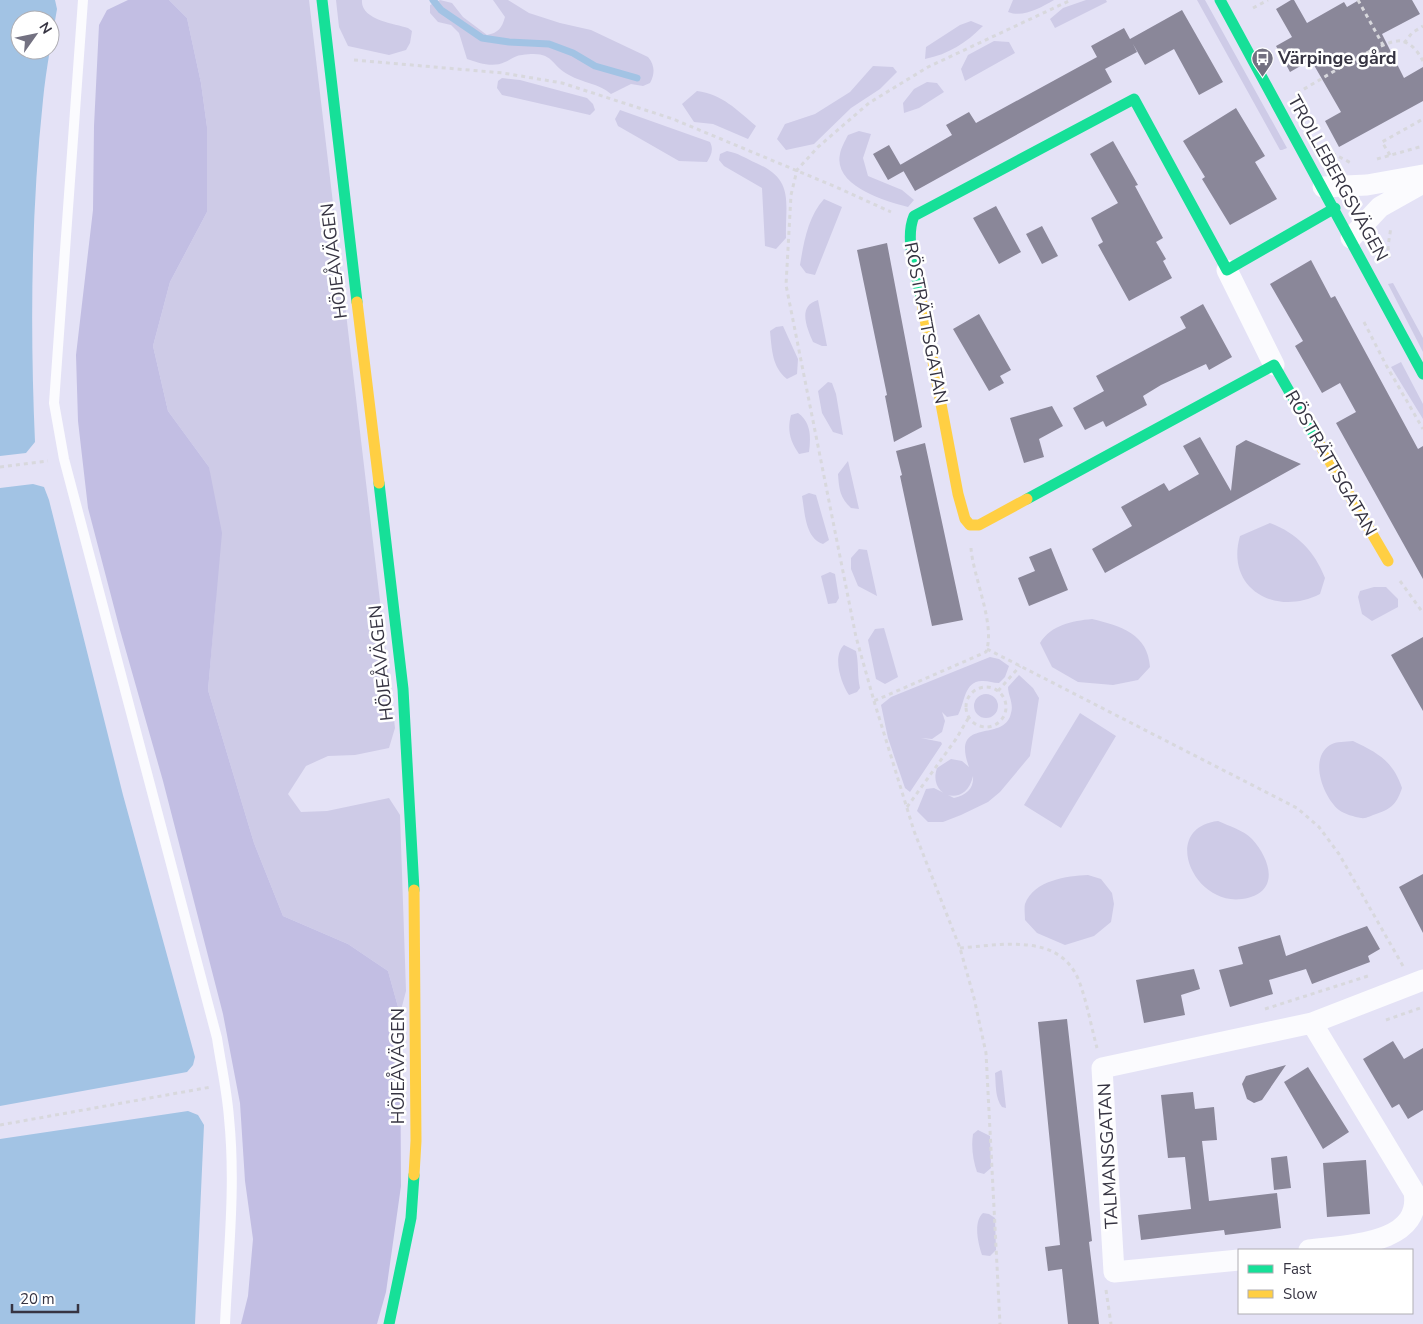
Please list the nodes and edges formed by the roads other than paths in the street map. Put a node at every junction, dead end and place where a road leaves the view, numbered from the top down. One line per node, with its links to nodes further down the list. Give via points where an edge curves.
1 (83, 0): 17 (lane, via 54,404 64,459 217,1038 229,1117 232,1222)
2 (322, 0): 18 (street, HÖJEÅVÄGEN, via 403,689 416,921 416,1141 411,1218)
3 (1220, 0): 6 (street, TROLLEBERGSVÄGEN)
4 (1423, 174): 6 (street, via 1367,185)
5 (1423, 183): 8 (street, via 1380,207)
6 (1323, 187): 7 (street, TROLLEBERGSVÄGEN)
7 (1334, 208): 8 (street, TROLLEBERGSVÄGEN); 9 (street)
8 (1351, 238): 11 (street, TROLLEBERGSVÄGEN)
9 (1227, 270): 10 (street, RÖSTRÄTTSGATAN); 10 (street, RÖSTRÄTTSGATAN, via 1134,99 914,216 910,237 958,494 970,525 979,525)
10 (1274, 365): 12 (street, RÖSTRÄTTSGATAN)
11 (1423, 374)
12 (1388, 561)
13 (1418, 982): 14 (street, TALMANSGATAN)
14 (1312, 1023): 15 (street, via 1414,1192 1416,1201 1412,1218 1396,1232 1378,1240); 16 (street, TALMANSGATAN, via 1102,1068 1114,1272)
15 (1316, 1249)
16 (1238, 1260)
17 (225, 1324)
18 (389, 1324)

